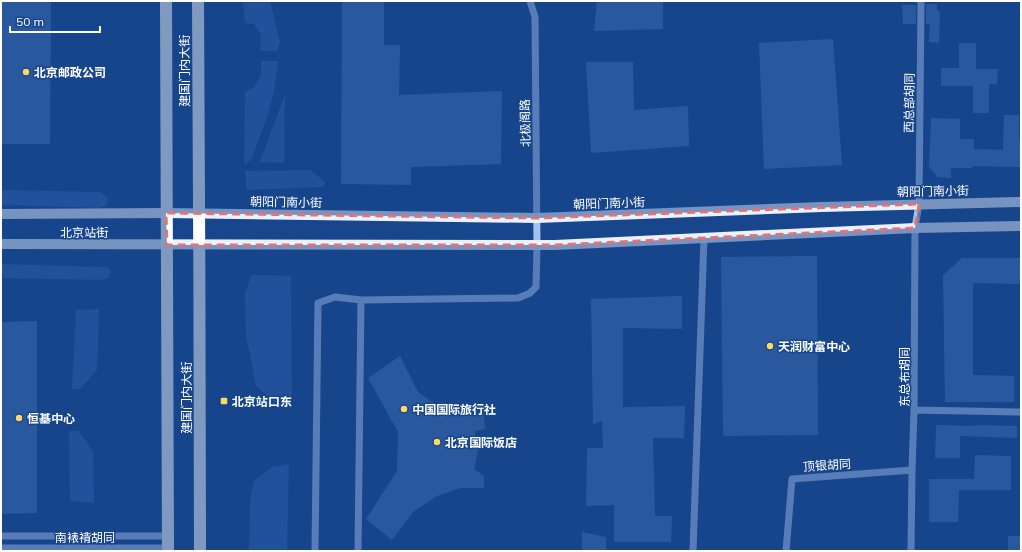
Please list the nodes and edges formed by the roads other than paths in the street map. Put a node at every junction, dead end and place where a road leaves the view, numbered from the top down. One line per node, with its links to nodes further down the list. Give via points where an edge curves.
1 (166, 1): 7 (highway, 建国门内大街)
2 (198, 1): 9 (highway, 建国门内大街)
3 (530, 1): 10 (street, 北极阁路, via 535,17)
4 (921, 1): 6 (street, 西总部胡同)
5 (1021, 202): 6 (main road, 朝阳门南小街)
6 (919, 204): 10 (main road, 朝阳门南小街); 12 (street, 东总布胡同)
7 (166, 213): 8 (main road, 北京站街); 9 (main road, 北京站街); 16 (highway, 建国门内大街)
8 (1, 214)
9 (198, 214): 10 (main road, 朝阳门南小街); 15 (highway, 建国门内大街)
10 (537, 218): 17 (street, 北极阁路)
11 (1021, 226): 12 (main road)
12 (915, 228): 13 (main road); 19 (street, 东总布胡同)
13 (704, 238): 17 (main road); 28 (street)
14 (1, 244): 16 (main road, 北京站街)
15 (199, 244): 16 (main road, 北京站街); 17 (main road); 25 (highway, 建国门内大街)
16 (167, 245): 23 (highway, 建国门内大街)
17 (537, 245): 18 (street, 北极阁路, via 536,287 518,298)
18 (361, 300): 26 (street, via 335,297 318,304); 27 (street)
19 (914, 410): 20 (street); 21 (street, 东总布胡同)
20 (1021, 412)
21 (912, 470): 29 (street, 顶银胡同, via 792,479); 30 (street, 东总布胡同)
22 (1, 536): 23 (street)
23 (168, 545): 24 (street, 南裱褙胡同)
24 (1, 548)
25 (200, 551)
26 (315, 551)
27 (358, 551)
28 (692, 551)
29 (786, 551)
30 (911, 551)

